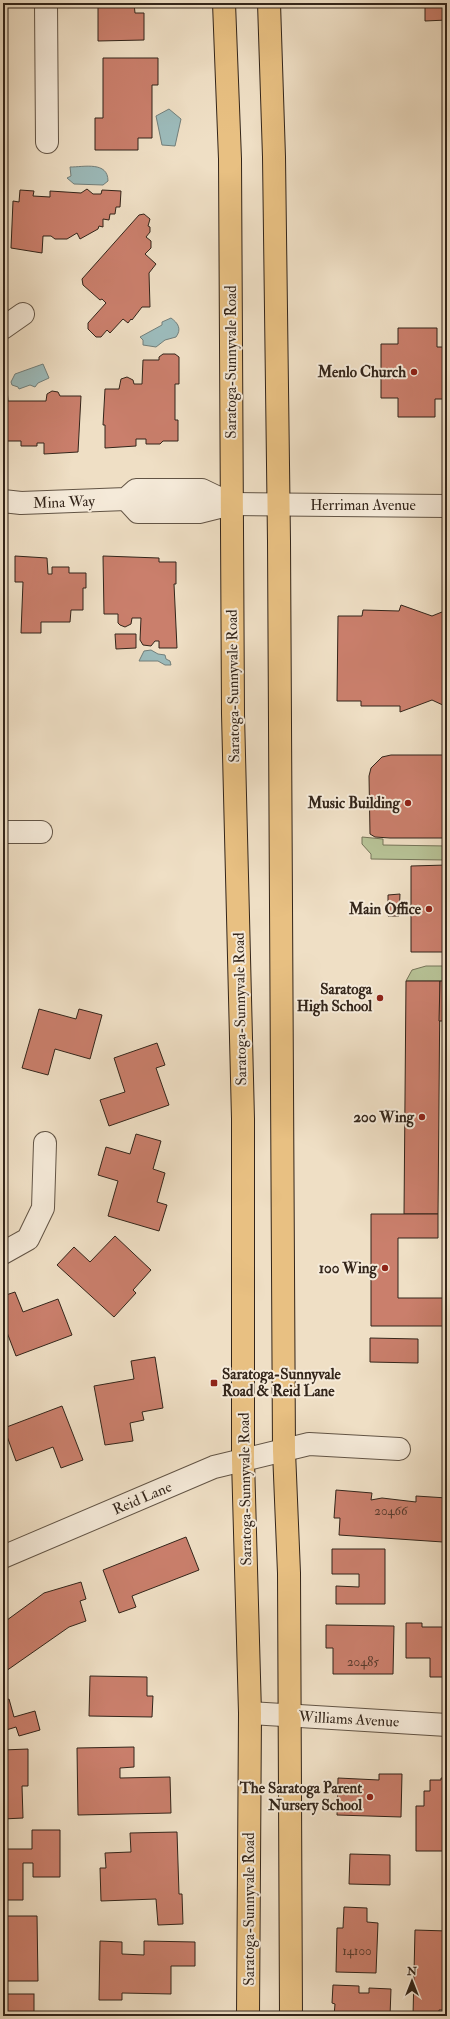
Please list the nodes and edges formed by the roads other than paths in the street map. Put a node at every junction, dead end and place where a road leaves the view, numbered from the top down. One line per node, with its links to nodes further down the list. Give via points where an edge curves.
1 (46, 3): 4 (street)
2 (224, 3): 8 (main road, Saratoga-Sunnyvale Road, via 230,159)
3 (269, 3): 9 (main road, via 274,158)
4 (47, 142)
5 (22, 314): 6 (street)
6 (3, 328)
7 (3, 501): 8 (street, Mina Way, via 21,503 126,499 136,490 202,490)
8 (230, 504): 9 (street, Mina Way); 17 (main road, Saratoga-Sunnyvale Road, via 243,1119)
9 (278, 504): 10 (street, Herriman Avenue); 16 (main road)
10 (447, 506)
11 (3, 832): 12 (street)
12 (41, 832)
13 (45, 1143): 14 (street, via 43,1208 28,1239)
14 (3, 1253)
15 (399, 1449): 16 (street, Reid Lane, via 317,1444)
16 (284, 1451): 17 (street, Reid Lane); 20 (main road)
17 (243, 1460): 18 (street, Reid Lane, via 214,1467); 19 (main road, Saratoga-Sunnyvale Road)
18 (3, 1557)
19 (250, 1713): 20 (street, Williams Avenue); 22 (main road, Saratoga-Sunnyvale Road)
20 (291, 1716): 21 (street, Williams Avenue); 23 (main road)
21 (447, 1725)
22 (248, 2016)
23 (292, 2016)

